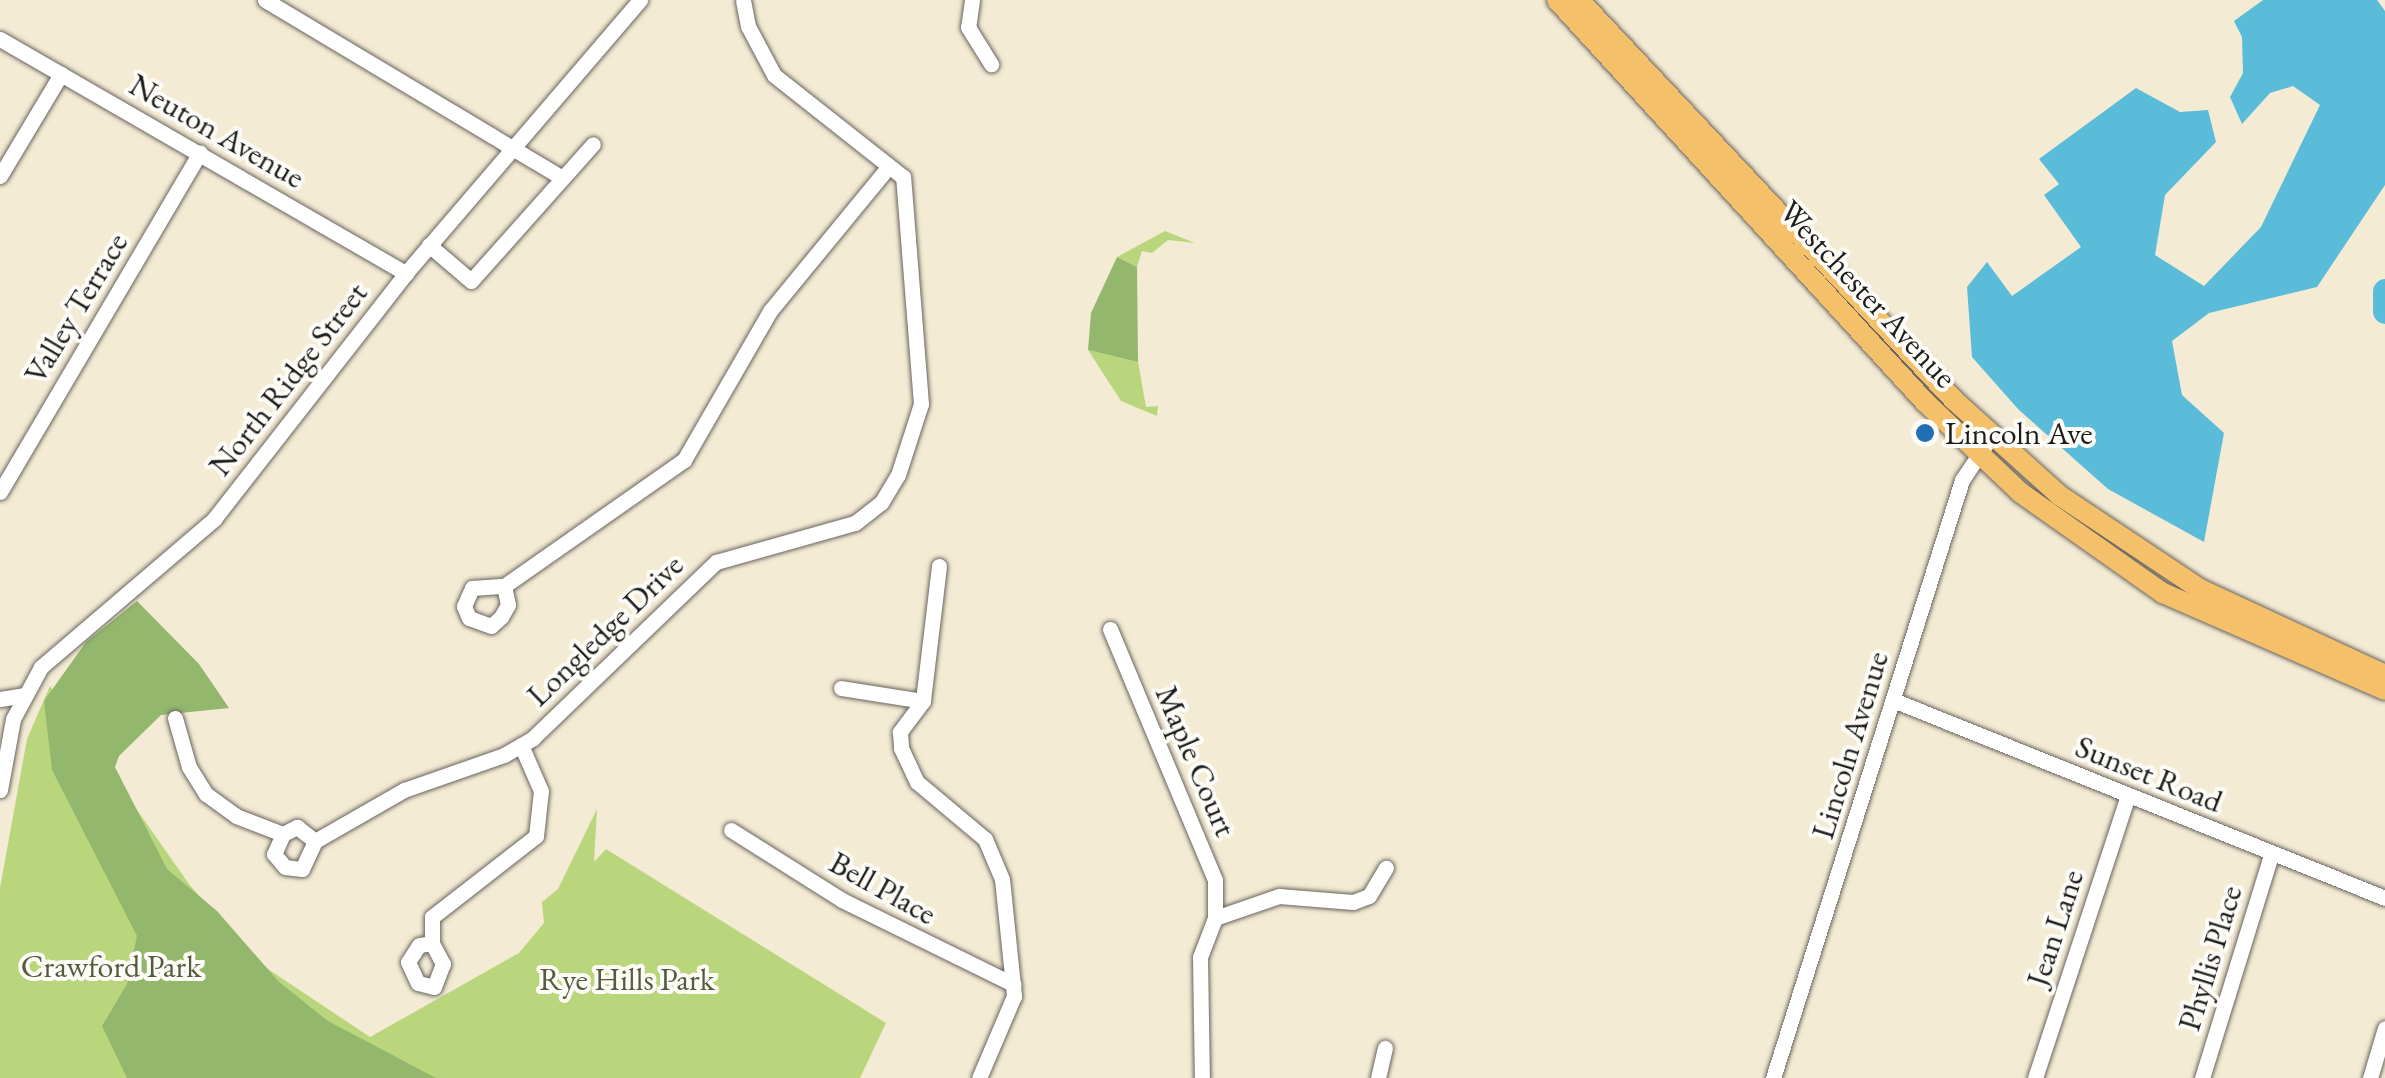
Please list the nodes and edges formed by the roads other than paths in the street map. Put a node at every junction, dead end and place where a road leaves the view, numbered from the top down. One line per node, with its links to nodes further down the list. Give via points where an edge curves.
1 (265, 0): 11 (street)
2 (640, 0): 11 (street, North Ridge Street)
3 (743, 0): 13 (street, Longledge Drive, via 752,38 774,76 876,152)
4 (972, 0): 8 (street, via 968,27)
5 (1557, 0): 19 (main road, Westchester Avenue)
6 (1579, 0): 18 (main road, Westchester Avenue)
7 (0, 39): 9 (street, Neuton Avenue)
8 (991, 64)
9 (61, 74): 12 (street, Neuton Avenue); 14 (street)
10 (593, 144): 15 (street)
11 (512, 150): 15 (street); 16 (street, North Ridge Street)
12 (200, 152): 17 (street, Neuton Avenue); 20 (street, Valley Terrace)
13 (886, 170): 22 (street, via 770,311 684,460); 33 (street, Longledge Drive, via 903,178 906,194 921,404 908,455 881,503 855,523 716,562)
14 (0, 176)
15 (562, 178): 16 (street, via 471,281)
16 (429, 245): 17 (street, North Ridge Street)
17 (406, 273): 27 (street, North Ridge Street, via 214,519 61,646)
18 (1992, 435): 19 (street, Lincoln Avenue); 24 (main road, Westchester Avenue, via 2059,495 2142,554 2251,616)
19 (1978, 455): 26 (main road, Westchester Avenue, via 2079,539 2163,593); 29 (street, Lincoln Avenue, via 1962,480)
20 (0, 492)
21 (938, 566): 30 (street)
22 (504, 586)
23 (1110, 629): 42 (street, Maple Court, via 1201,836 1216,880)
24 (2385, 675)
25 (841, 688): 30 (street)
26 (2385, 690)
27 (24, 694): 28 (street); 32 (street, North Ridge Street)
28 (0, 698)
29 (1893, 700): 35 (street, Sunset Road); 50 (street, Lincoln Avenue)
30 (923, 701): 44 (street, via 900,732 906,767 995,856 1014,948)
31 (175, 718): 37 (street, via 198,786 236,816)
32 (6, 724): 34 (street, North Ridge Street)
33 (522, 745): 38 (street, Longledge Drive, via 404,790); 43 (street, via 541,791 536,836 432,918)
34 (0, 790)
35 (2128, 794): 39 (street, Sunset Road); 51 (street, Jean Lane)
36 (731, 830): 44 (street, Bell Place, via 842,900)
37 (282, 834): 38 (street, via 297,826); 38 (street, via 277,862 302,868)
38 (313, 848)
39 (2271, 855): 41 (street, Sunset Road); 52 (street, Phyllis Place)
40 (1386, 868): 42 (street, via 1369,896 1353,902 1278,896)
41 (2385, 898)
42 (1215, 918): 48 (street, via 1200,958)
43 (432, 942)
44 (1013, 984): 47 (street, via 1001,1034)
45 (2385, 1028): 53 (street)
46 (1385, 1048): 49 (street)
47 (979, 1078)
48 (1202, 1078)
49 (1378, 1078)
50 (1773, 1078)
51 (2035, 1078)
52 (2202, 1078)
53 (2370, 1078)

